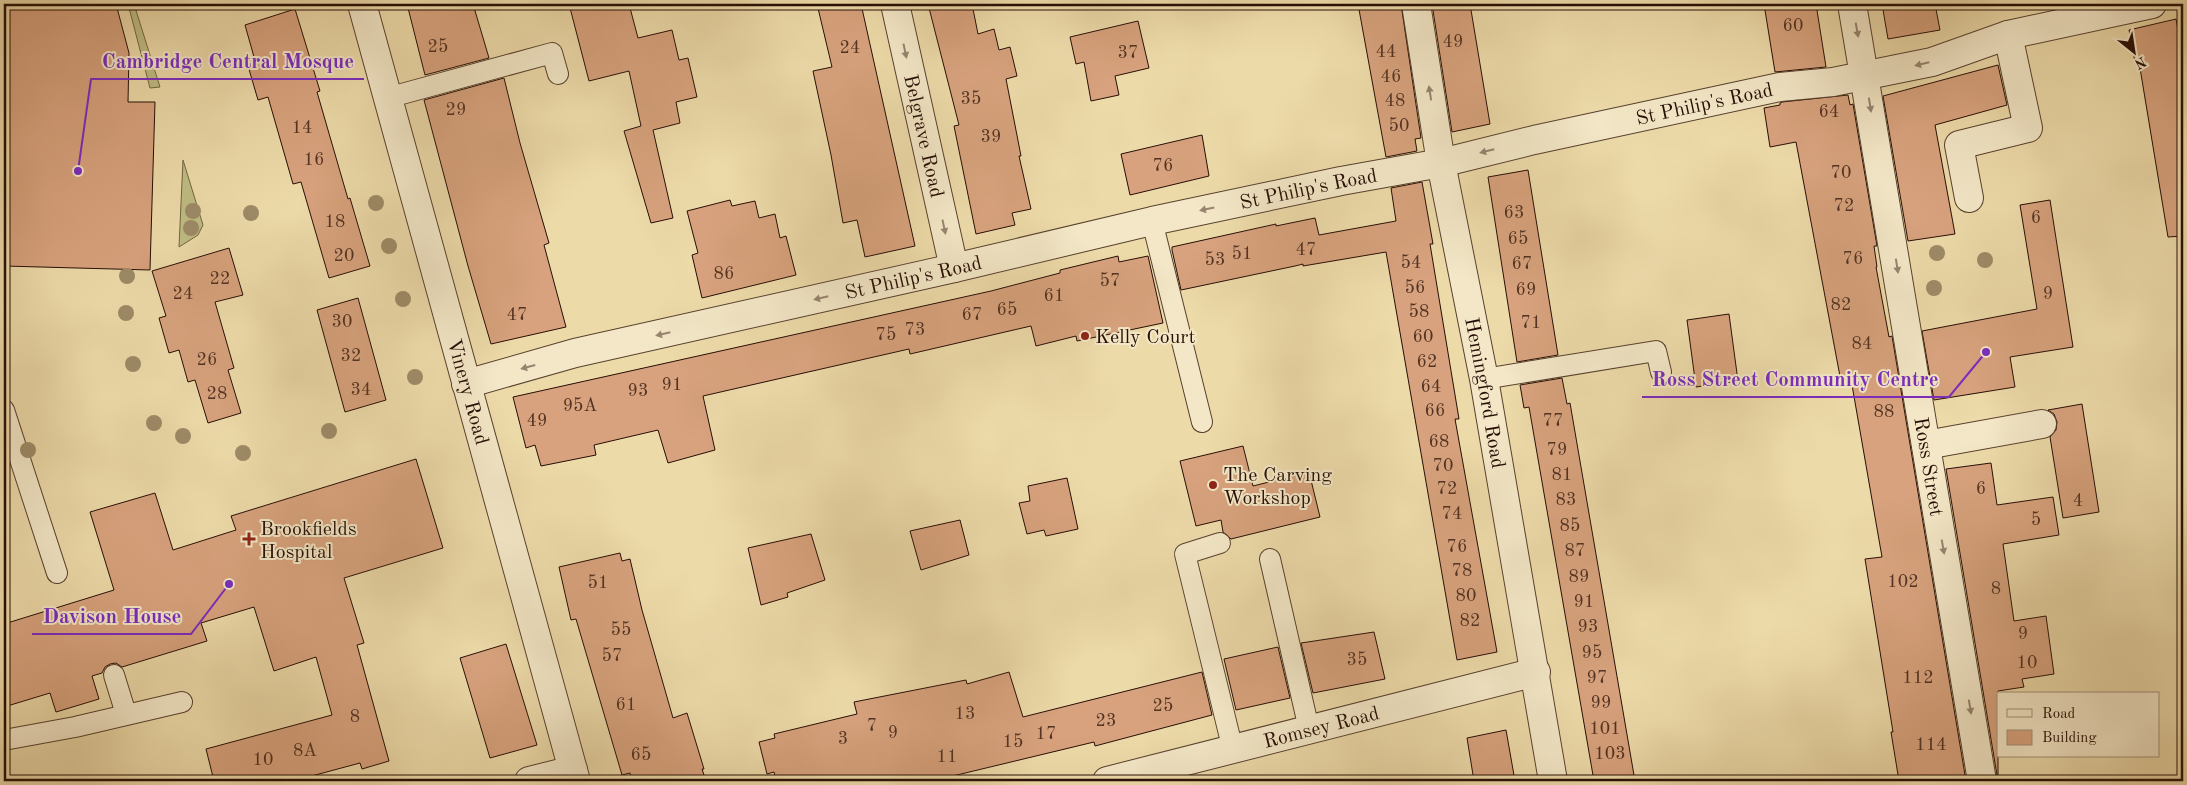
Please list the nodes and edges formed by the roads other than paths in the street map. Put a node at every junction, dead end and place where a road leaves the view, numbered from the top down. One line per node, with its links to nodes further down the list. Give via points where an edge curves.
1 (362, 4): 9 (street, Vinery Road)
2 (895, 4): 13 (street, Belgrave Road, one-way to 13)
3 (1416, 4): 10 (street, Hemingford Road, one-way to 3)
4 (1852, 4): 8 (street, Ross Street, one-way to 8)
5 (2152, 4): 6 (street, St Philip's Road)
6 (2008, 35): 8 (street, St Philip's Road, one-way to 8, via 1932,62); 11 (street, via 2028,128 1959,145)
7 (558, 74): 9 (lane, via 552,53)
8 (1866, 77): 10 (street, St Philip's Road, one-way to 10, via 1780,87 1534,140); 20 (street, Ross Street, one-way to 20)
9 (387, 98): 16 (street, Vinery Road)
10 (1439, 152): 12 (street, St Philip's Road, one-way to 12, via 1340,181); 15 (street, Hemingford Road)
11 (1968, 198)
12 (1152, 221): 13 (street, St Philip's Road); 18 (lane)
13 (954, 268): 16 (street, St Philip's Road, one-way to 16, via 575,353)
14 (1660, 372): 15 (lane, via 1656,351)
15 (1484, 379): 24 (street, Hemingford Road)
16 (466, 384): 31 (street, Vinery Road)
17 (4, 410): 23 (lane)
18 (1202, 422)
19 (2042, 424): 20 (street)
20 (1926, 445): 35 (street, Ross Street, one-way to 35)
21 (1220, 543): 30 (lane, via 1184,554)
22 (1270, 558): 28 (lane)
23 (57, 573)
24 (1536, 672): 28 (street, Romsey Road); 34 (street, Hemingford Road)
25 (114, 675): 27 (lane)
26 (182, 702): 27 (lane)
27 (126, 714): 29 (lane)
28 (1309, 729): 30 (street, Romsey Road)
29 (4, 740)
30 (1233, 750): 33 (street, Romsey Road)
31 (575, 776): 32 (street)
32 (529, 781)
33 (1106, 781)
34 (1553, 781)
35 (1982, 781)

